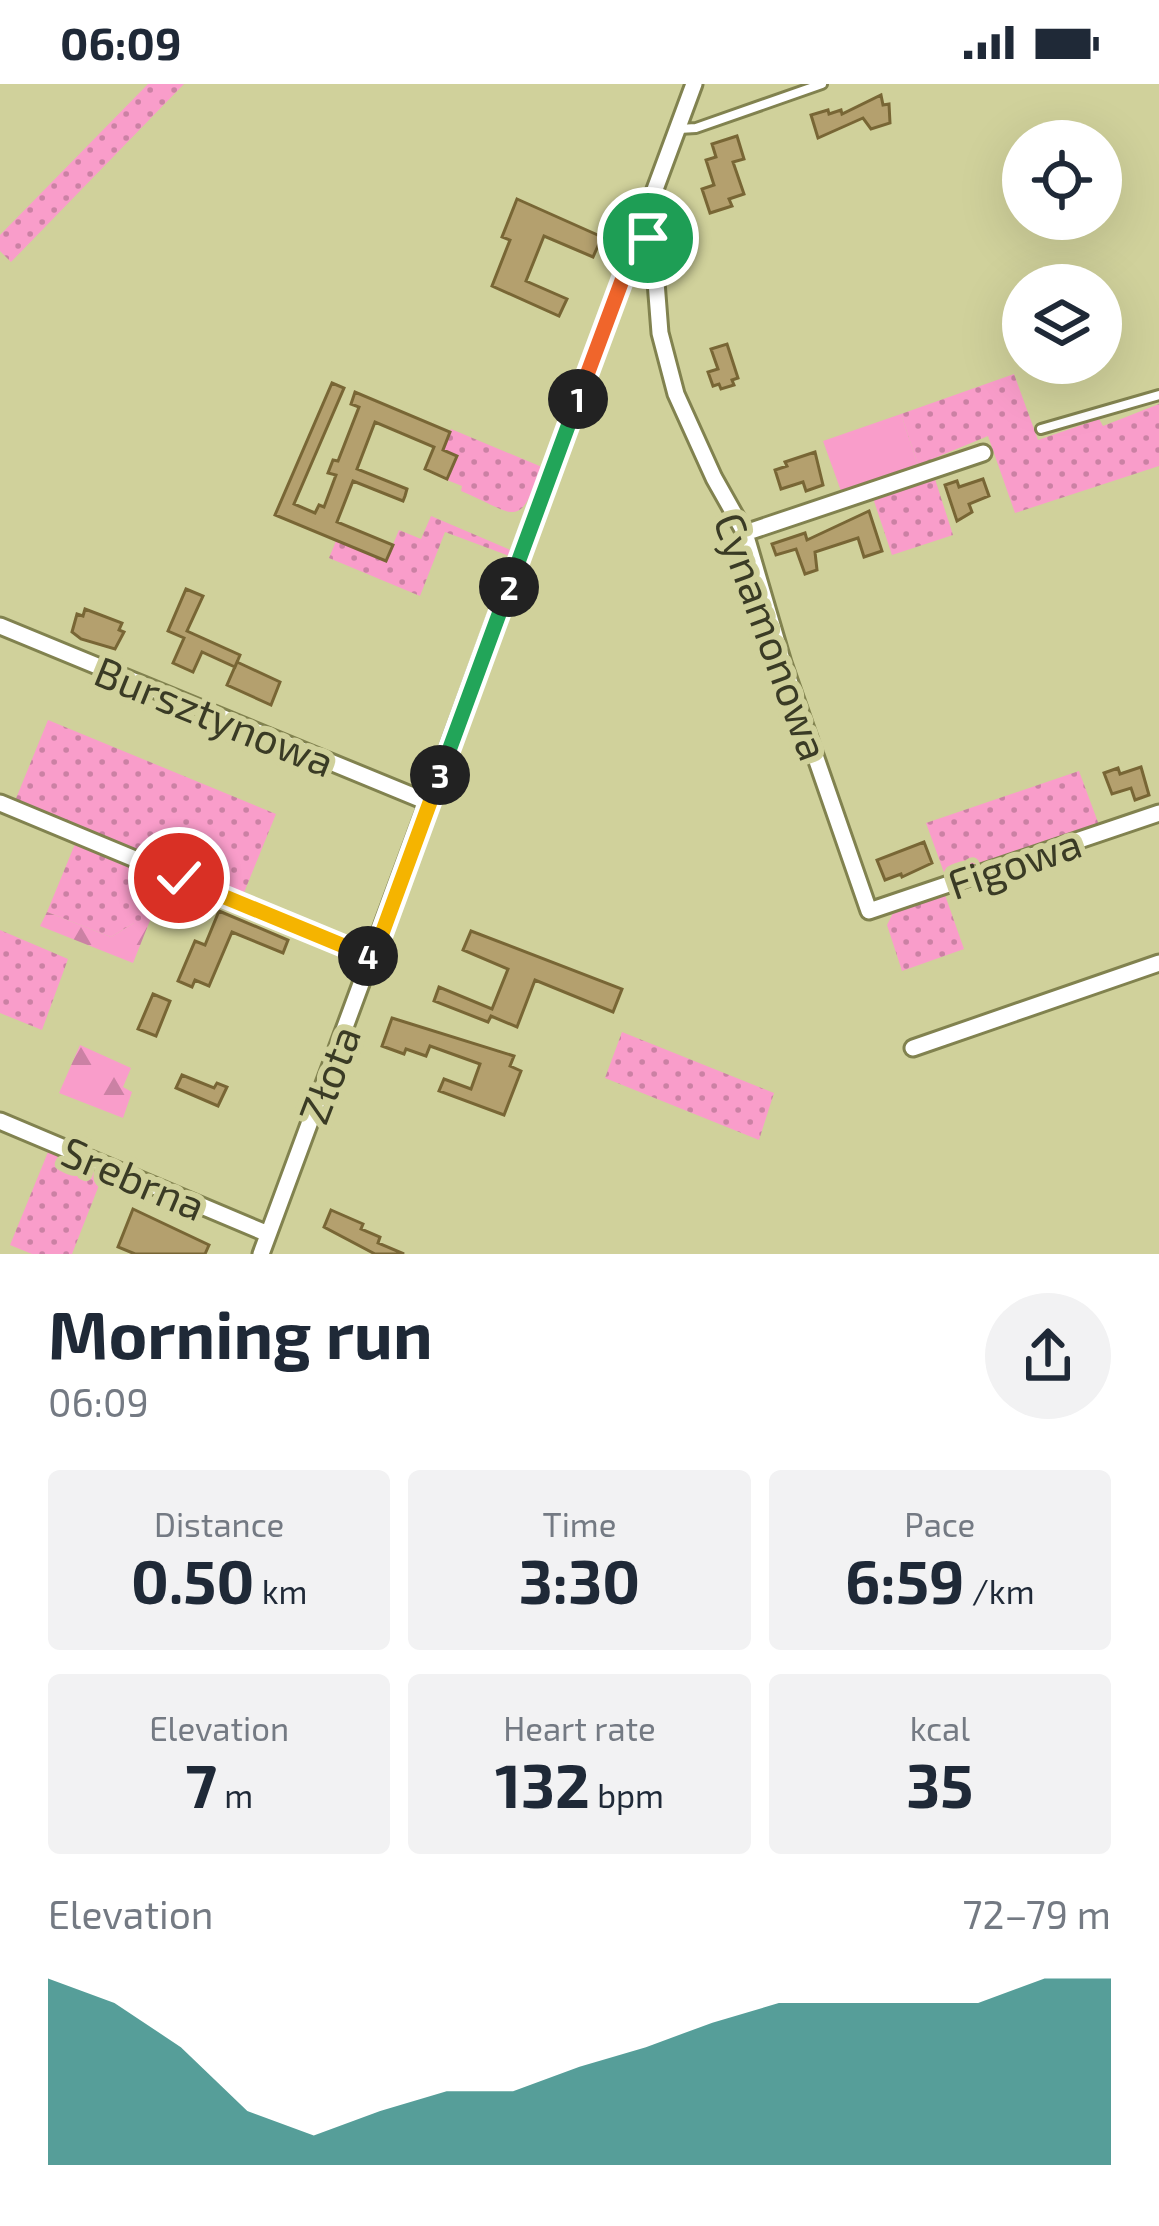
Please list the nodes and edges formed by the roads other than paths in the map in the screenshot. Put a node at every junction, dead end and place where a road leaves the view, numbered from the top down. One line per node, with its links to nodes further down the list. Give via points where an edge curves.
1 (694, 84): 3 (street, Złota)
2 (822, 84): 3 (lane)
3 (678, 128): 4 (street, Złota)
4 (643, 224): 8 (street, Cynamonowa, via 676,394); 11 (street, Złota)
5 (1159, 394): 6 (lane)
6 (1041, 429)
7 (983, 453): 8 (street)
8 (745, 533): 13 (street, Cynamonowa)
9 (0, 626): 11 (street, Bursztynowa)
10 (0, 803): 14 (street)
11 (430, 803): 14 (street, Złota)
12 (1159, 813): 13 (street, Figowa)
13 (869, 911)
14 (373, 958): 18 (street, Złota)
15 (1159, 963): 16 (street)
16 (913, 1048)
17 (0, 1121): 18 (street, Srebrna)
18 (268, 1234): 19 (street, Złota)
19 (260, 1254)

